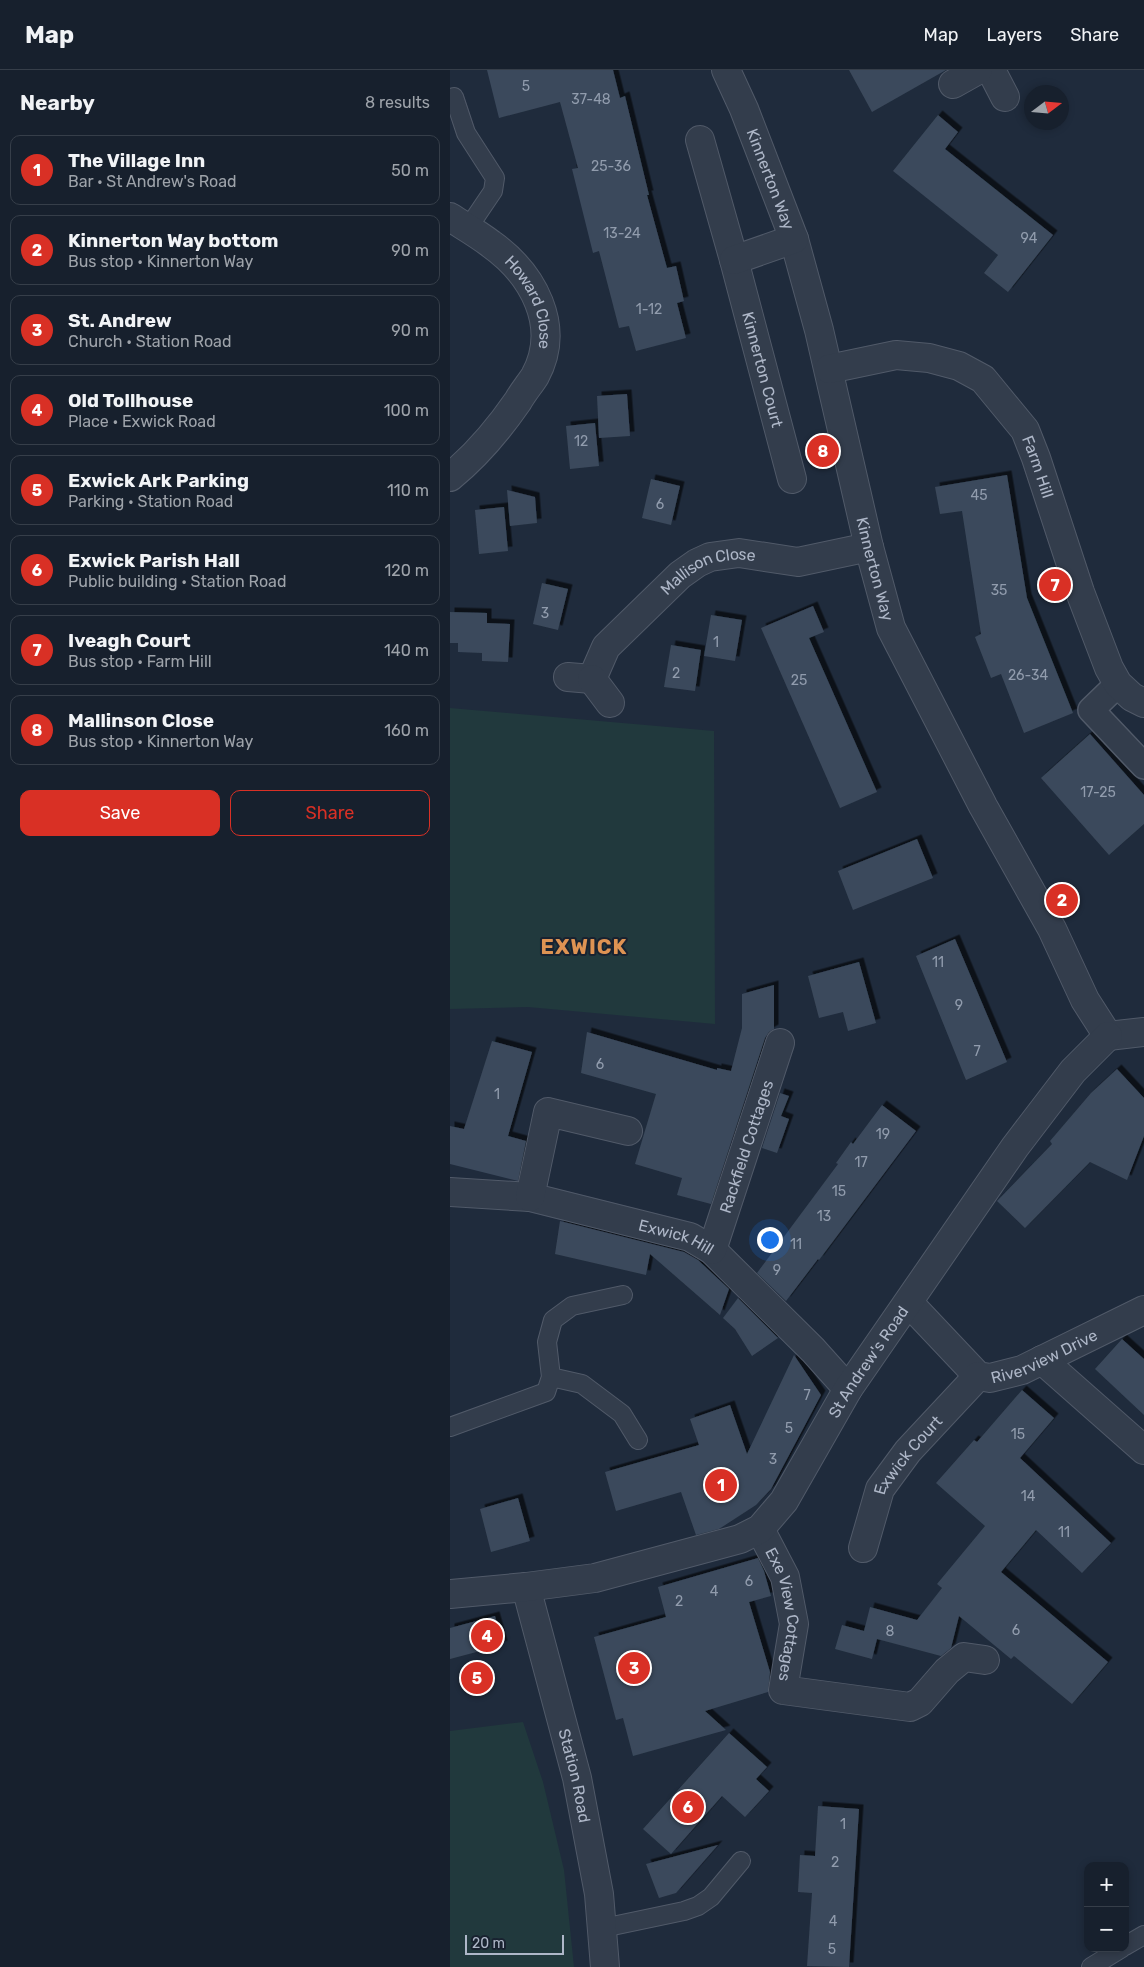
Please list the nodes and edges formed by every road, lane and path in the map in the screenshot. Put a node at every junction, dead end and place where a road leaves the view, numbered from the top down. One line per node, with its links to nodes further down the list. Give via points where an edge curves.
1 (726, 70): 9 (street, Kinnerton Way)
2 (978, 70): 4 (street)
3 (991, 70): 6 (street)
4 (953, 84)
5 (454, 97): 8 (lane, via 466,133 495,178 493,191)
6 (1005, 97)
7 (700, 140): 10 (street, Kinnerton Court)
8 (459, 222): 12 (street, Howard Close, via 493,245 529,282 541,306 546,328 544,352 535,375 500,427 478,453)
9 (794, 239): 10 (street); 11 (street, Kinnerton Way)
10 (734, 260): 13 (street, Kinnerton Court)
11 (829, 369): 14 (street, Kinnerton Way); 15 (street, Farm Hill, via 896,356 929,358 959,366 983,379 1006,404 1025,430 1080,592)
12 (450, 477)
13 (792, 479)
14 (869, 547): 16 (street, Mallison Close, via 798,562 739,553 710,557 697,563 680,575 606,647 580,678); 20 (street, Kinnerton Way, via 890,628)
15 (1118, 684): 17 (street, Farm Hill); 18 (street, via 1090,710)
16 (610, 703)
17 (1144, 703)
18 (1144, 766)
19 (1144, 1032): 20 (street)
20 (1108, 1036): 27 (street, St Andrew's Road, via 1073,1071 1015,1146)
21 (780, 1043): 25 (street, Rackfield Cottages)
22 (628, 1130): 24 (street, via 548,1112)
23 (450, 1192): 24 (street, Exwick Hill)
24 (530, 1196): 25 (street, Exwick Hill, via 690,1237)
25 (712, 1250): 32 (street, Exwick Hill)
26 (623, 1295): 31 (lane, via 572,1306 553,1320 547,1342)
27 (909, 1303): 30 (street, Riverview Drive); 32 (street, St Andrew's Road)
28 (1144, 1310): 29 (street, Riverview Drive)
29 (1042, 1360): 30 (street, Riverview Drive, via 1022,1370 990,1378); 35 (street)
30 (978, 1376): 37 (street, Exwick Court, via 908,1451 880,1489)
31 (551, 1377): 33 (lane, via 546,1392); 34 (lane, via 582,1384 622,1414)
32 (848, 1389): 36 (street, St Andrew's Road, via 784,1501)
33 (450, 1427)
34 (638, 1440)
35 (1144, 1450)
36 (760, 1529): 38 (street, St Andrew's Road, via 740,1539 595,1578); 40 (street, Exe View Cottages, via 785,1577 794,1624 784,1690 910,1706 920,1702 964,1657)
37 (863, 1548)
38 (526, 1587): 39 (street, St Andrew's Road); 42 (street, Station Road, via 577,1778)
39 (450, 1594)
40 (985, 1660)
41 (741, 1861): 42 (lane, via 711,1897 698,1906 684,1912)
42 (603, 1928): 46 (street, Station Road)
43 (1144, 1935): 44 (lane)
44 (1129, 1944)
45 (1115, 1952): 47 (lane)
46 (605, 1967)
47 (1091, 1967)

